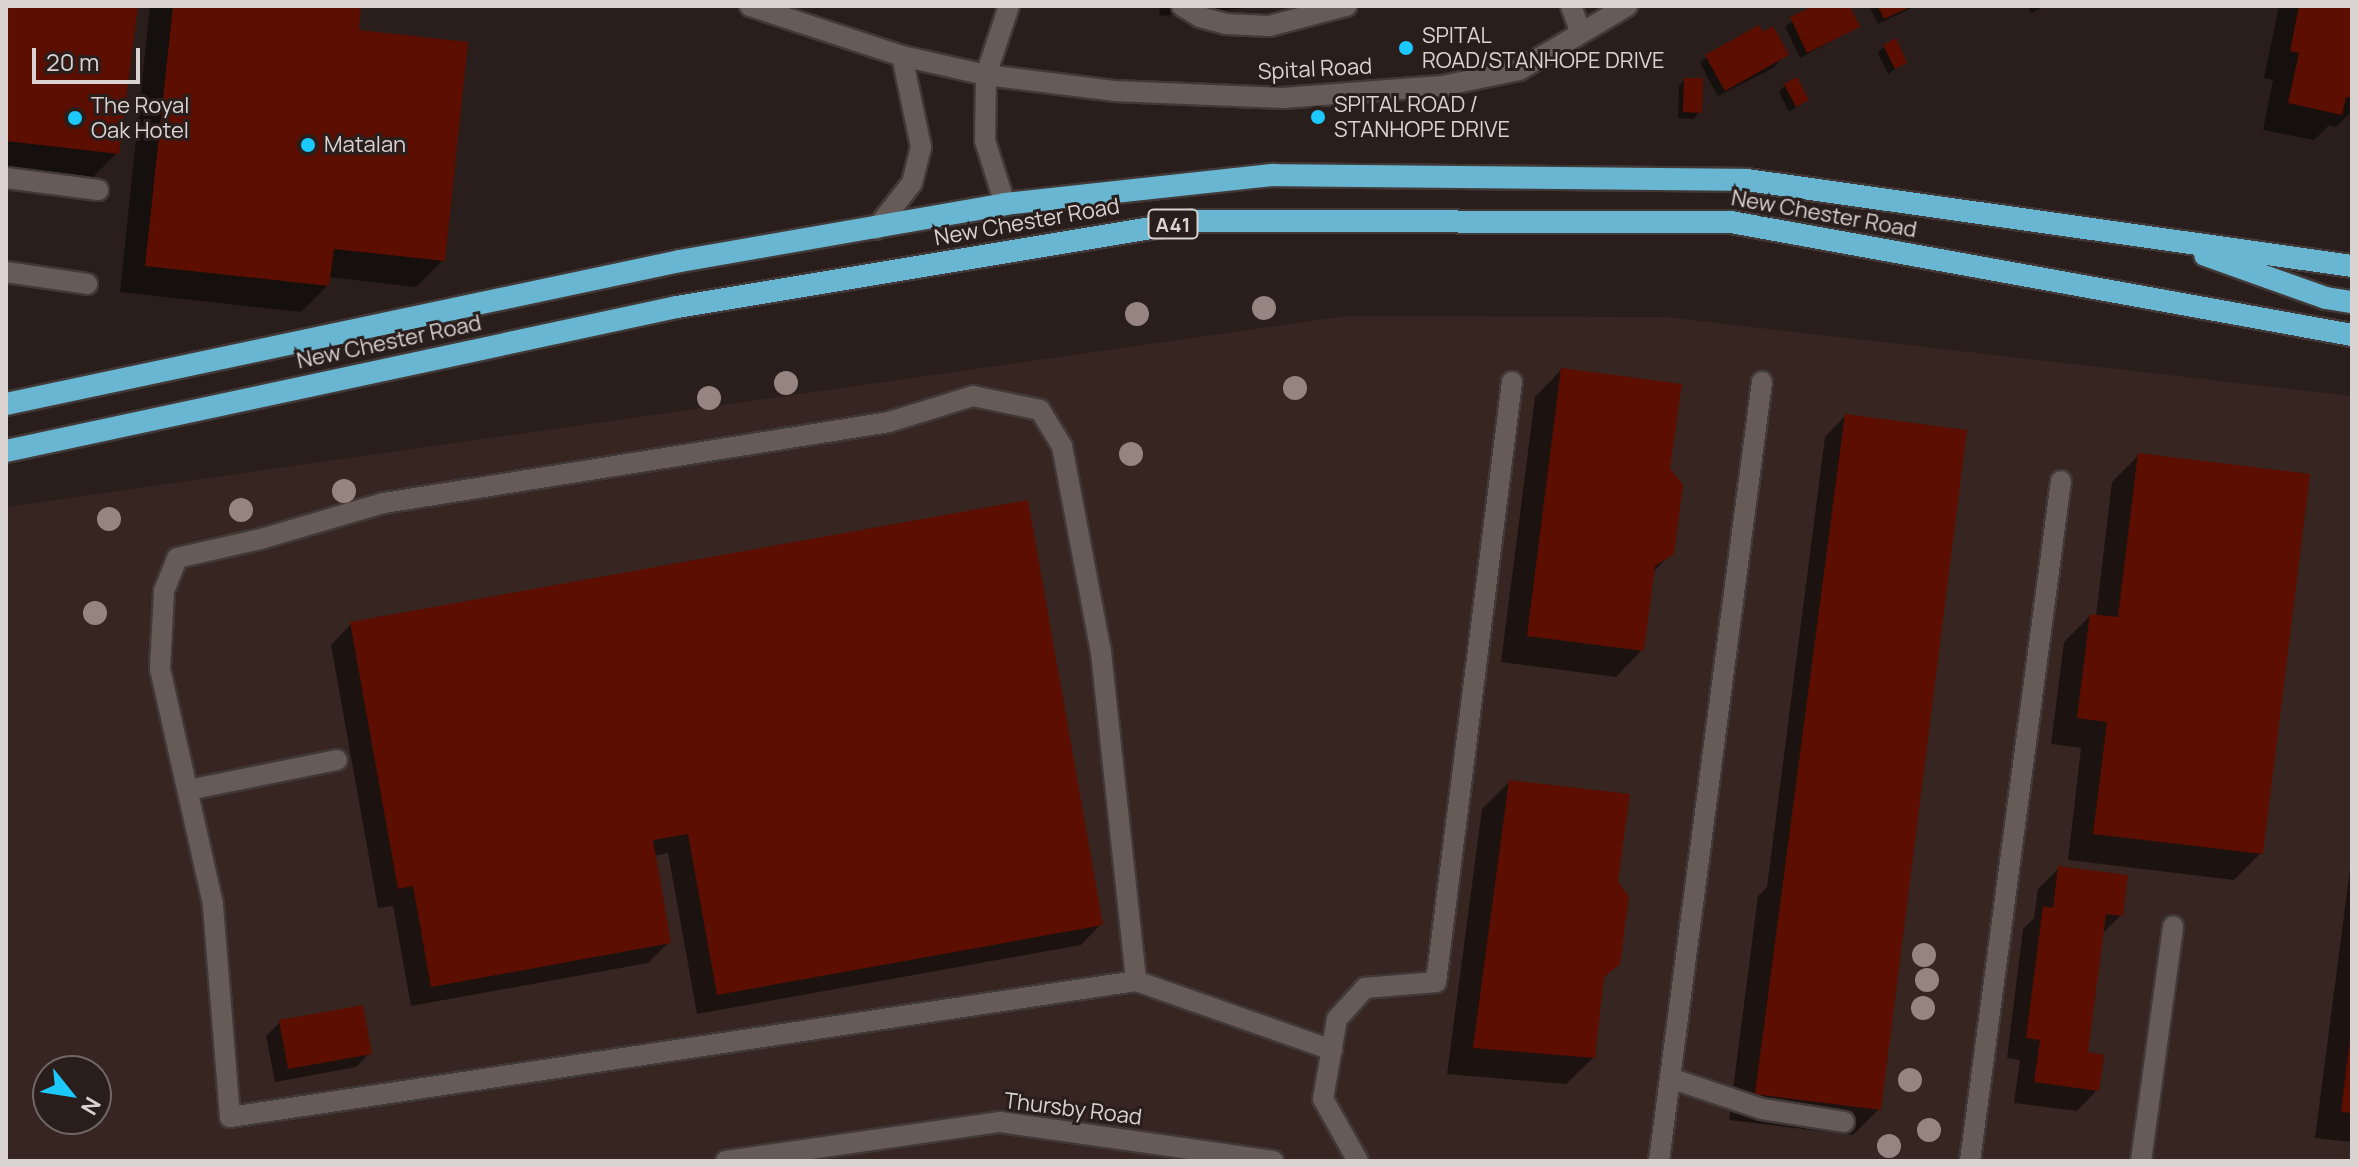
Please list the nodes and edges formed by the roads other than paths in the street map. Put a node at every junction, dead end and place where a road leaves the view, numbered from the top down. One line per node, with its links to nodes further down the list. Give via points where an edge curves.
1 (750, 6): 8 (street, Spital Road)
2 (1009, 6): 9 (street)
3 (1182, 6): 4 (street, via 1226,24 1269,26)
4 (1346, 6)
5 (1571, 6): 7 (street)
6 (1627, 6): 7 (street, Spital Road)
7 (1580, 31): 9 (street, Spital Road, via 1519,70 1442,86 1283,98 1114,91)
8 (902, 56): 9 (street, Spital Road); 13 (street, via 921,147 912,183)
9 (986, 75): 12 (street, via 985,141)
10 (6, 178): 11 (street)
11 (98, 190)
12 (1005, 204): 13 (highway, New Chester Road / A41); 14 (highway, New Chester Road / A41, via 1272,175 1747,180)
13 (876, 229): 22 (highway, New Chester Road / A41, via 680,261)
14 (2159, 238): 15 (highway, New Chester Road / A41); 18 (highway, via 2326,298)
15 (2352, 266)
16 (6, 272): 17 (street)
17 (87, 284)
18 (2352, 302)
19 (2352, 335): 23 (highway, New Chester Road / A41, via 1731,222 1193,221 677,307)
20 (1512, 382): 29 (street, via 1436,982 1365,988 1337,1019)
21 (1762, 382): 30 (street)
22 (6, 404)
23 (6, 451)
24 (2061, 481): 36 (street)
25 (337, 760): 26 (street)
26 (188, 790): 28 (street, via 213,904 230,1117); 28 (street, via 160,668 164,591 177,558 384,503 889,422 973,396 1040,410 1062,446 1101,652)
27 (2173, 926): 37 (street)
28 (1136, 981): 29 (street)
29 (1332, 1050): 34 (street, via 1323,1099)
30 (1670, 1078): 31 (street, via 1762,1109); 35 (street)
31 (1844, 1122)
32 (726, 1161): 33 (street, Thursby Road, via 1000,1122)
33 (1273, 1161)
34 (1358, 1161)
35 (1659, 1161)
36 (1970, 1161)
37 (2141, 1161)

